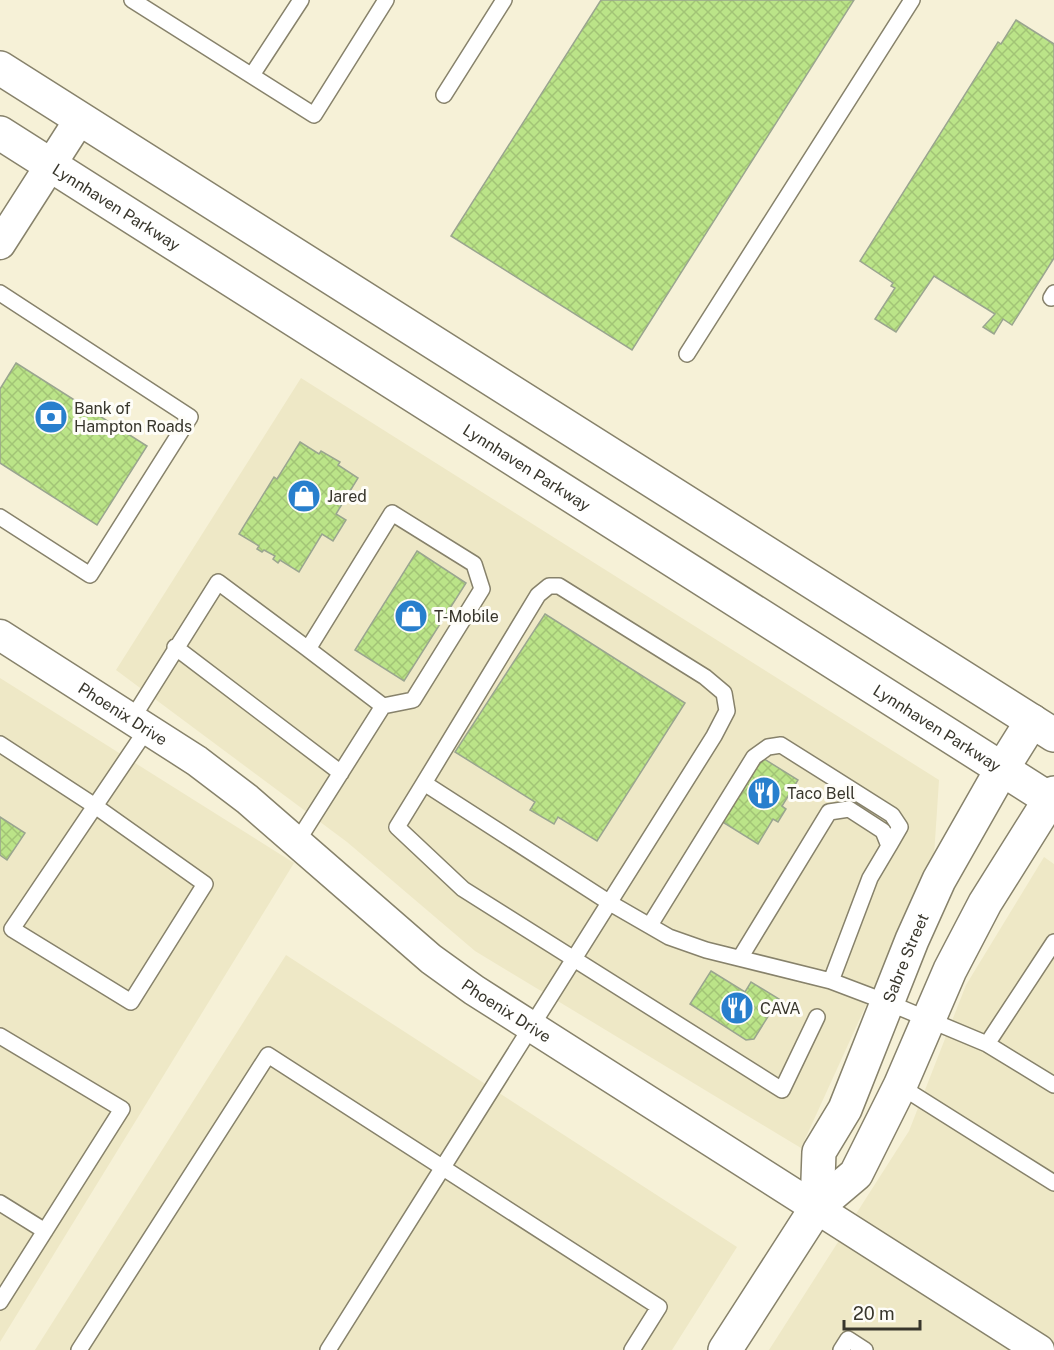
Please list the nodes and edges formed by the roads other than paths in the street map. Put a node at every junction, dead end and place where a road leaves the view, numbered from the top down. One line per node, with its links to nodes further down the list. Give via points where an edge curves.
1 (132, 0): 7 (lane)
2 (301, 0): 7 (lane)
3 (386, 0): 7 (lane, via 314,115)
4 (504, 0): 8 (lane)
5 (912, 0): 14 (lane)
6 (0, 68): 9 (main road)
7 (252, 75)
8 (444, 95)
9 (80, 119): 11 (street); 21 (main road)
10 (0, 133): 11 (main road, Lynnhaven Parkway)
11 (50, 165): 12 (street); 23 (main road, Lynnhaven Parkway)
12 (0, 244)
13 (0, 293): 15 (lane, via 190,417 90,575)
14 (687, 354)
15 (0, 517)
16 (0, 635): 20 (street, Phoenix Drive)
17 (175, 647): 18 (lane, via 218,582); 20 (lane); 24 (lane)
18 (308, 649): 19 (lane); 19 (lane, via 392,513 474,564 482,589 413,700)
19 (383, 706): 24 (lane)
20 (139, 724): 27 (lane); 28 (street, Phoenix Drive, via 197,761)
21 (1043, 728): 23 (main road, Sabre Street)
22 (0, 744): 27 (lane)
23 (1002, 769): 26 (main road, Lynnhaven Parkway); 36 (main road, Sabre Street, via 939,880)
24 (341, 773): 28 (lane)
25 (424, 783): 30 (lane); 30 (lane, via 538,595 549,586 560,586 705,677 724,693 727,711); 34 (lane, via 397,828 463,889)
26 (1053, 799): 38 (main road, via 985,903)
27 (95, 806): 27 (lane, via 12,929 131,1002 205,884)
28 (297, 842): 39 (street, Phoenix Drive, via 431,959)
29 (889, 846): 31 (lane, via 900,827 892,815 781,745 768,747 754,757); 33 (lane, via 883,831 849,809 829,812); 35 (lane, via 870,878)
30 (610, 903): 31 (lane); 34 (lane)
31 (650, 926): 33 (lane, via 697,947)
32 (1054, 942): 41 (lane)
33 (740, 958): 35 (lane)
34 (575, 959): 37 (lane, via 782,1090); 39 (lane)
35 (831, 981): 36 (lane)
36 (889, 1003): 38 (lane); 47 (main road, Sabre Street, via 845,1109 819,1152)
37 (817, 1017)
38 (929, 1019): 41 (lane); 43 (main road)
39 (532, 1026): 44 (lane); 47 (street, Phoenix Drive)
40 (0, 1036): 48 (lane, via 122,1108)
41 (987, 1044): 42 (lane)
42 (1054, 1085)
43 (900, 1086): 45 (lane); 47 (main road, via 856,1174)
44 (443, 1168): 50 (lane, via 268,1054); 51 (lane); 52 (lane, via 659,1307)
45 (1054, 1183)
46 (0, 1203): 48 (lane)
47 (817, 1207): 53 (main road); 56 (street, Phoenix Drive)
48 (45, 1231): 49 (lane)
49 (0, 1302)
50 (79, 1350)
51 (328, 1350)
52 (632, 1350)
53 (725, 1350)
54 (841, 1350): 55 (lane, via 848,1339)
55 (865, 1350)
56 (1039, 1350)

